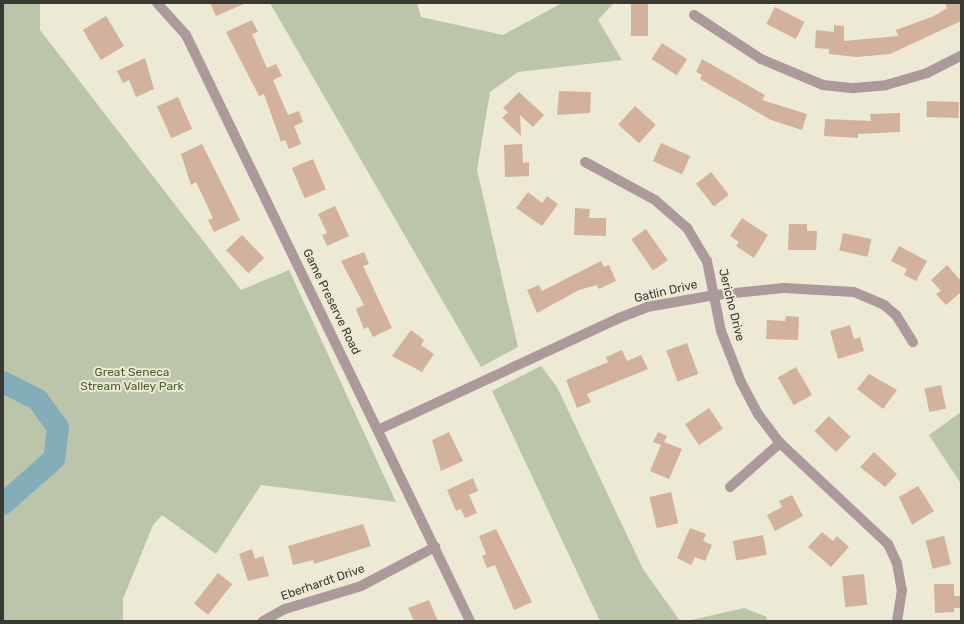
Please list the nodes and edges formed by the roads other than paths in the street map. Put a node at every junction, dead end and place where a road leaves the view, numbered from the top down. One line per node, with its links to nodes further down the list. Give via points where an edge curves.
1 (157, 3): 7 (street, Game Preserve Road, via 186,35)
2 (694, 15): 3 (street, via 761,59 823,85 854,88 886,85 928,73)
3 (961, 56)
4 (585, 162): 5 (street, Jericho Drive, via 655,200 687,228 707,261)
5 (715, 295): 6 (street, Gatlin Drive, via 784,288 854,292 884,305 896,314); 7 (street, Gatlin Drive, via 647,307 619,318); 8 (street, Jericho Drive, via 722,331 741,382)
6 (913, 342)
7 (380, 429): 10 (street, Game Preserve Road)
8 (780, 443): 9 (street); 13 (street, Jericho Drive, via 888,544 897,563 902,590)
9 (730, 487)
10 (435, 547): 11 (street, Eberhardt Drive, via 361,586 285,609); 12 (street, Game Preserve Road)
11 (263, 621)
12 (470, 621)
13 (897, 621)

